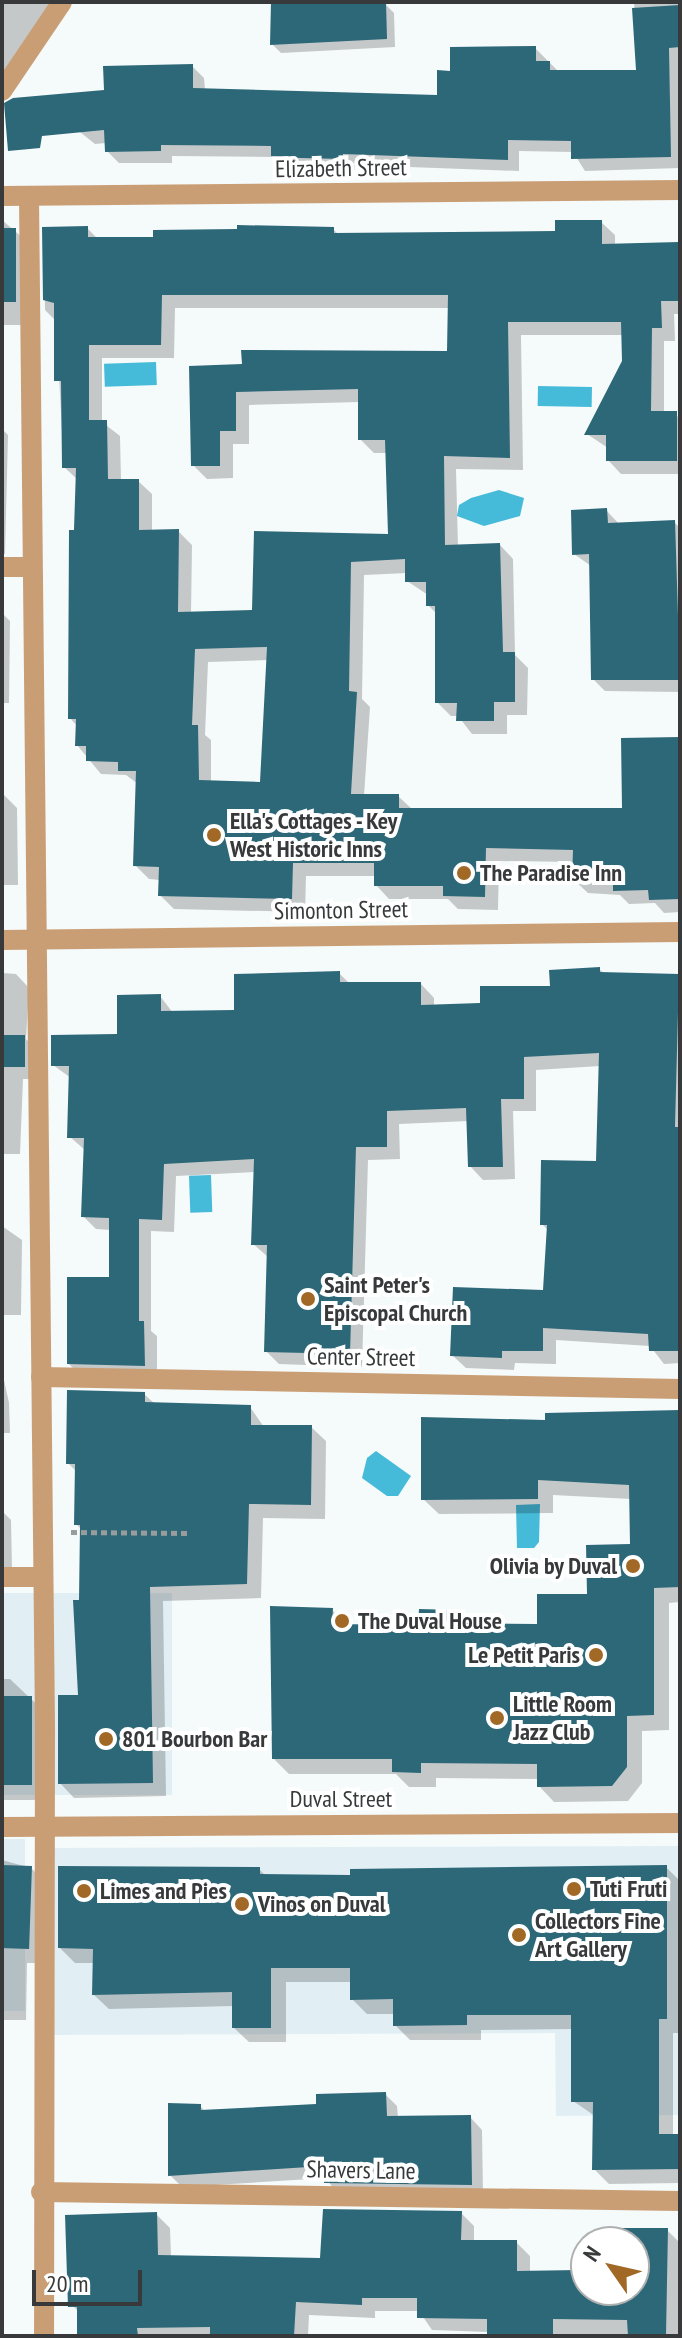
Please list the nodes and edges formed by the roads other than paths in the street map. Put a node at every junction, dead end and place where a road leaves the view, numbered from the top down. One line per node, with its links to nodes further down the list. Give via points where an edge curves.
1 (62, 2): 2 (street)
2 (2, 91)
3 (680, 190): 5 (street, Elizabeth Street)
4 (2, 196): 5 (street, Elizabeth Street)
5 (29, 197): 7 (street)
6 (2, 567): 7 (street)
7 (30, 567): 9 (street)
8 (680, 932): 9 (street, Simonton Street)
9 (36, 939): 10 (street, Simonton Street); 11 (street)
10 (2, 940)
11 (41, 1377): 12 (street, Center Street); 14 (street)
12 (680, 1389)
13 (2, 1577): 14 (street)
14 (42, 1577): 17 (street)
15 (680, 1823): 17 (street, Duval Street)
16 (2, 1827): 17 (street, Duval Street)
17 (45, 1827): 18 (street)
18 (41, 2192): 19 (street, Shavers Lane); 20 (street)
19 (680, 2201)
20 (44, 2336)

